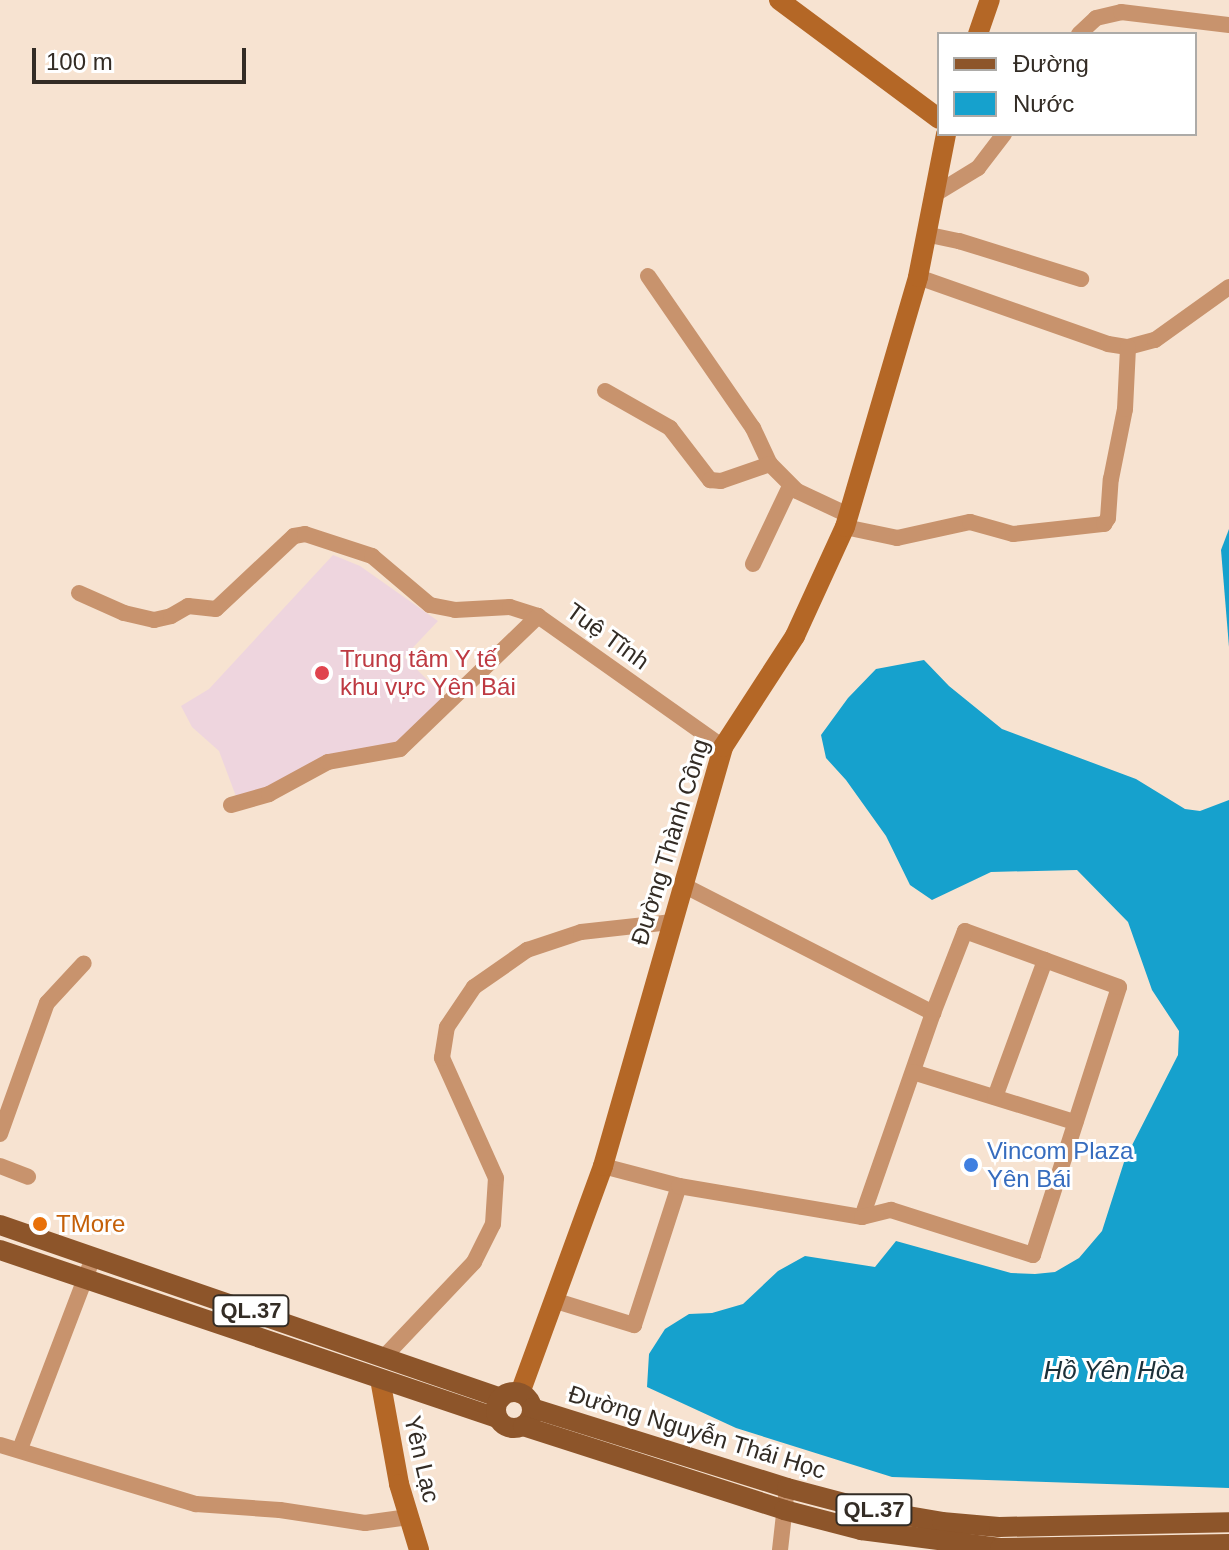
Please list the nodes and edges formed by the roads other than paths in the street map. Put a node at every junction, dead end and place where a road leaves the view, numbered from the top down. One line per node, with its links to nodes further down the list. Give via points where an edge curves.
1 (779, 0): 6 (main road)
2 (990, 0): 4 (main road)
3 (1229, 25): 5 (street, via 1121,12 1096,18)
4 (979, 32)
5 (1081, 32)
6 (937, 118)
7 (946, 136): 9 (main road, Đường Thành Công)
8 (1002, 136): 9 (street, via 978,168)
9 (932, 196): 10 (main road, Đường Thành Công)
10 (925, 234): 12 (main road, Đường Thành Công); 13 (street)
11 (648, 276): 17 (street, via 753,428)
12 (918, 277): 15 (street); 19 (main road, Đường Thành Công)
13 (1081, 279)
14 (1229, 287): 15 (street, via 1155,340)
15 (1128, 347): 19 (street, via 1125,409 1104,524 1013,534 970,522 897,538)
16 (605, 391): 17 (street, via 670,428 710,480)
17 (770, 464): 18 (street)
18 (790, 486): 19 (street); 20 (street)
19 (847, 521): 23 (main road, Đường Thành Công, via 795,636)
20 (753, 564)
21 (79, 593): 22 (street, Tuệ Tĩnh, via 154,620 188,606 216,609 294,536 305,534 372,556 430,605 455,610 510,607)
22 (538, 616): 23 (street, Tuệ Tĩnh); 24 (street, via 400,749 328,762 269,794)
23 (723, 747): 25 (main road, Đường Thành Công)
24 (231, 805)
25 (685, 886): 26 (main road, Đường Thành Công); 29 (street)
26 (672, 922): 35 (main road, Đường Thành Công); 44 (street, via 581,932 527,950 474,987 447,1027 442,1058 496,1178 493,1224 474,1262)
27 (1045, 960): 29 (street, via 965,931); 31 (street); 32 (street, via 1119,987)
28 (84, 963): 33 (street, via 47,1003)
29 (933, 1013): 30 (street)
30 (913, 1072): 31 (street); 38 (street)
31 (995, 1097): 32 (street)
32 (1075, 1122): 38 (street, via 1033,1255 891,1210)
33 (0, 1134)
34 (0, 1166): 36 (street)
35 (603, 1166): 37 (street); 43 (main road, Đường Thành Công)
36 (28, 1177)
37 (679, 1186): 38 (street); 43 (street, via 634,1325)
38 (862, 1217)
39 (0, 1225): 41 (main road, Đường Nguyễn Thái Học / QL.37)
40 (0, 1250): 42 (main road, Đường Nguyễn Thái Học / QL.37)
41 (93, 1256): 42 (street); 44 (main road, Đường Nguyễn Thái Học / QL.37)
42 (85, 1279): 45 (main road, Đường Nguyễn Thái Học / QL.37); 48 (street)
43 (553, 1300): 46 (main road, Đường Thành Công)
44 (384, 1357): 46 (main road, Đường Nguyễn Thái Học / QL.37)
45 (380, 1379): 46 (main road, Đường Nguyễn Thái Học / QL.37); 51 (main road, Yên Lạc)
46 (515, 1409): 49 (main road, Đường Nguyễn Thái Học / QL.37); 50 (main road, Đường Nguyễn Thái Học / QL.37)
47 (0, 1445): 48 (street)
48 (20, 1449): 51 (street, via 196,1504 365,1523)
49 (787, 1488): 50 (street); 52 (main road, Đường Nguyễn Thái Học / QL.37, via 867,1509 985,1526)
50 (784, 1510): 53 (main road, Đường Nguyễn Thái Học / QL.37, via 861,1530 1000,1548); 55 (street)
51 (409, 1517): 54 (main road, Yên Lạc)
52 (1229, 1522)
53 (1229, 1544)
54 (419, 1550)
55 (780, 1550)

